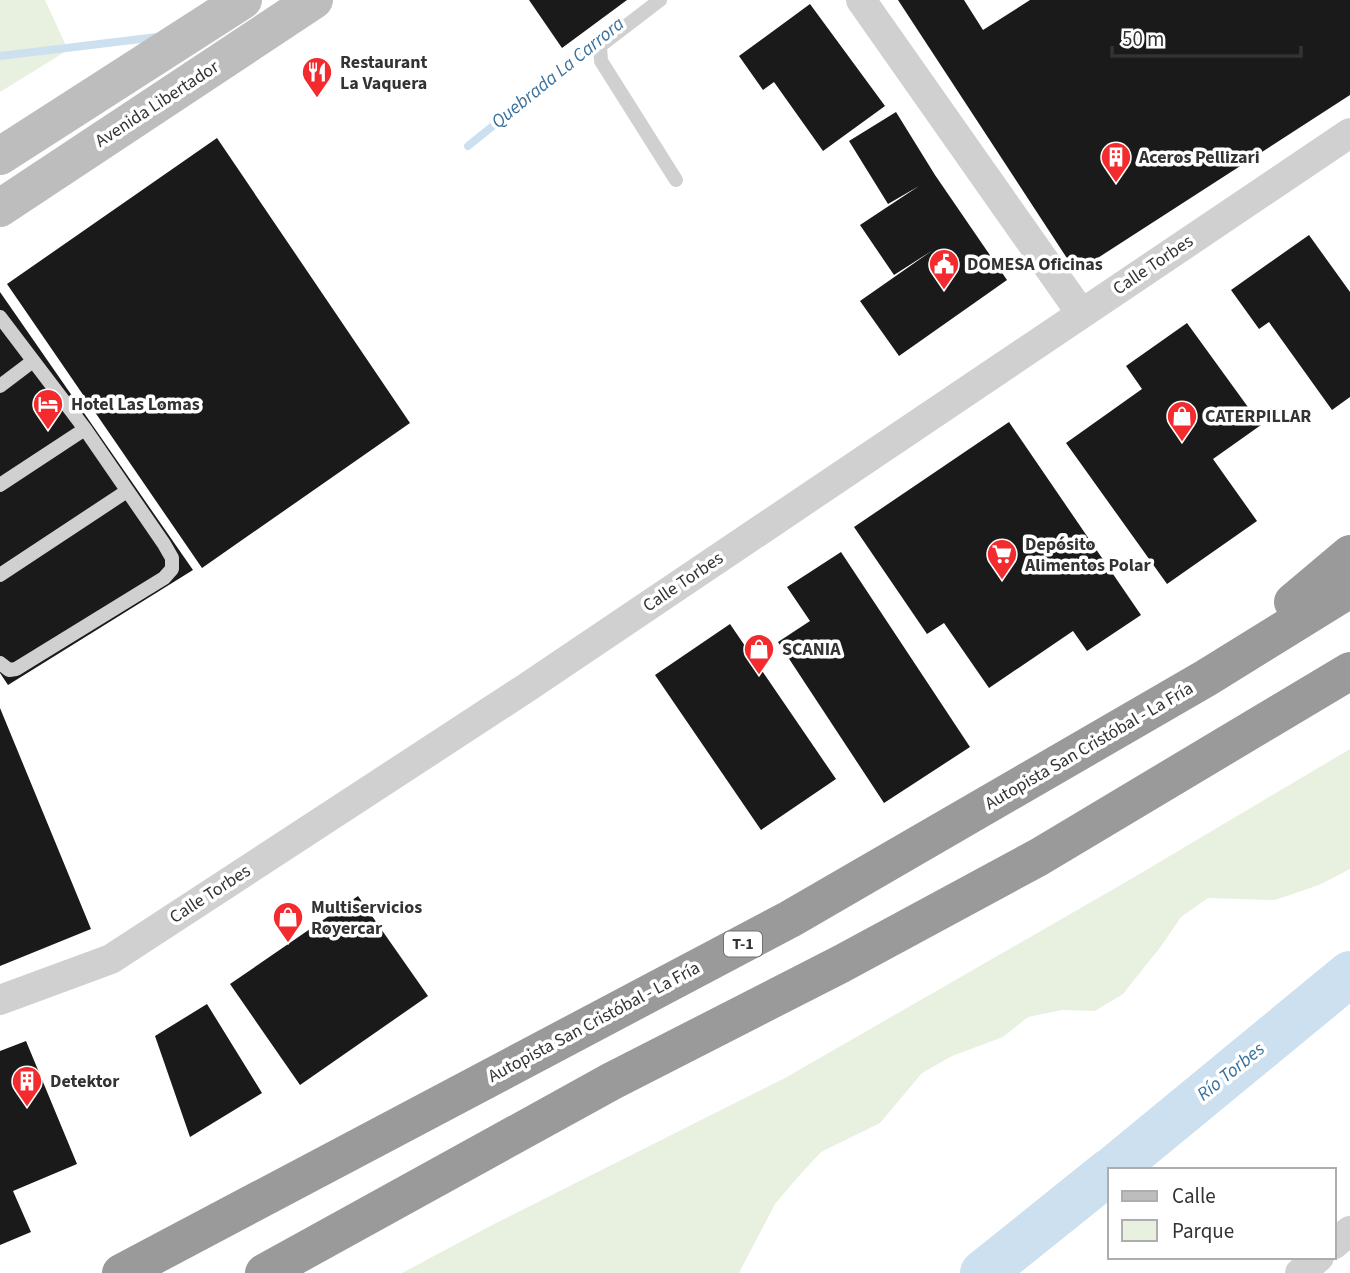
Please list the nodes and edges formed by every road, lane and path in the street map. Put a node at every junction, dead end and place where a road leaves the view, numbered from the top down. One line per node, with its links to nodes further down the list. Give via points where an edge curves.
1 (243, 0): 7 (main road)
2 (314, 0): 5 (main road, Avenida Libertador)
3 (660, 0): 8 (lane, via 608,38 600,47 601,61)
4 (861, 0): 10 (street)
5 (258, 16): 9 (main road, Avenida Libertador)
6 (1350, 133): 10 (street, Calle Torbes)
7 (0, 156)
8 (676, 180)
9 (0, 208)
10 (1081, 313): 23 (street, Calle Torbes, via 526,688 111,959)
11 (0, 317): 12 (lane)
12 (33, 361): 13 (lane); 14 (lane)
13 (0, 386)
14 (85, 429): 15 (lane); 16 (lane)
15 (0, 485)
16 (127, 491): 18 (lane); 20 (lane, via 164,544 172,569 16,669)
17 (1350, 554): 22 (highway)
18 (0, 575)
19 (1350, 589): 22 (highway, Autopista San Cristóbal - La Fría / T-1)
20 (0, 663)
21 (1350, 671): 27 (highway, via 1040,857 612,1081)
22 (1206, 678): 26 (highway, Autopista San Cristóbal - La Fría / T-1, via 790,919)
23 (0, 999)
24 (1350, 1231): 25 (street)
25 (1336, 1242)
26 (121, 1273)
27 (264, 1273)

